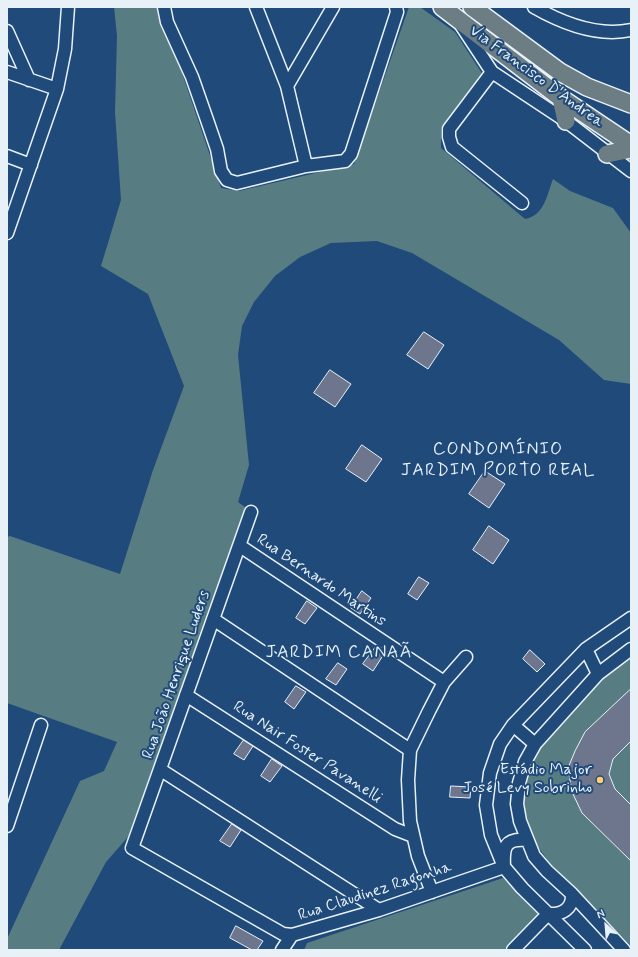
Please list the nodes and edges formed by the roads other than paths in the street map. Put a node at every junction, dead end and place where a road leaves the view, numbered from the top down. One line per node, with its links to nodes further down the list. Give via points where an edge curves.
1 (68, 7): 16 (street)
2 (164, 7): 25 (street, via 167,22 204,111 217,149 221,172 227,180 237,183)
3 (256, 7): 15 (street)
4 (333, 7): 15 (street)
5 (396, 7): 25 (street, via 397,12 351,154 344,161)
6 (442, 7): 9 (highway, Via Francisco D'Andrea)
7 (472, 7): 18 (highway, Via Francisco D'Andrea, via 560,72 587,88)
8 (534, 7): 11 (street, via 581,27)
9 (458, 20): 13 (street); 17 (highway, Via Francisco D'Andrea)
10 (7, 31): 14 (street)
11 (630, 34)
12 (7, 72): 14 (street)
13 (492, 72): 19 (street); 27 (street, via 450,130 449,137 452,147)
14 (29, 80): 16 (street)
15 (286, 86): 25 (street)
16 (57, 90): 24 (street)
17 (561, 98): 19 (highway); 20 (highway, Via Francisco D'Andrea)
18 (627, 99)
19 (566, 121): 22 (street)
20 (631, 145)
21 (631, 149): 22 (highway)
22 (607, 154): 26 (street)
23 (7, 156): 24 (street)
24 (31, 165): 28 (street)
25 (306, 166)
26 (631, 171)
27 (522, 202)
28 (7, 233)
29 (251, 512): 30 (street, Rua João Henrique Luders)
30 (240, 546): 32 (street, Rua João Henrique Luders); 37 (street, Rua Bernardo Martins)
31 (631, 618): 33 (street)
32 (213, 619): 38 (street, Rua João Henrique Luders); 42 (street)
33 (586, 649): 36 (street); 39 (street)
34 (631, 649): 36 (street)
35 (466, 658): 37 (street)
36 (598, 674): 41 (street)
37 (444, 682): 42 (street)
38 (186, 695): 43 (street, Rua João Henrique Luders); 45 (street, Rua Nair Foster Pavanelli, via 395,829)
39 (513, 724): 41 (street); 48 (street, via 500,744 490,773 486,804 491,835)
40 (41, 725): 44 (street)
41 (535, 744): 46 (street, via 525,762 517,804)
42 (410, 750): 45 (street, via 408,780)
43 (161, 770): 47 (street, Rua João Henrique Luders); 51 (street)
44 (7, 826)
45 (413, 836): 49 (street)
46 (526, 840): 48 (street, via 518,839 506,846 503,852); 50 (street, via 534,856)
47 (132, 848): 53 (street, Rua Claudinez Ragonha, via 283,934)
48 (504, 867): 49 (street, Rua Claudinez Ragonha); 52 (street)
49 (432, 892): 51 (street, Rua Claudinez Ragonha)
50 (572, 894): 52 (street, via 569,908 556,914); 54 (street)
51 (378, 910): 53 (street, Rua Claudinez Ragonha)
52 (548, 914): 56 (street); 57 (street)
53 (292, 935): 55 (street)
54 (620, 948)
55 (282, 950)
56 (513, 950)
57 (585, 950)

